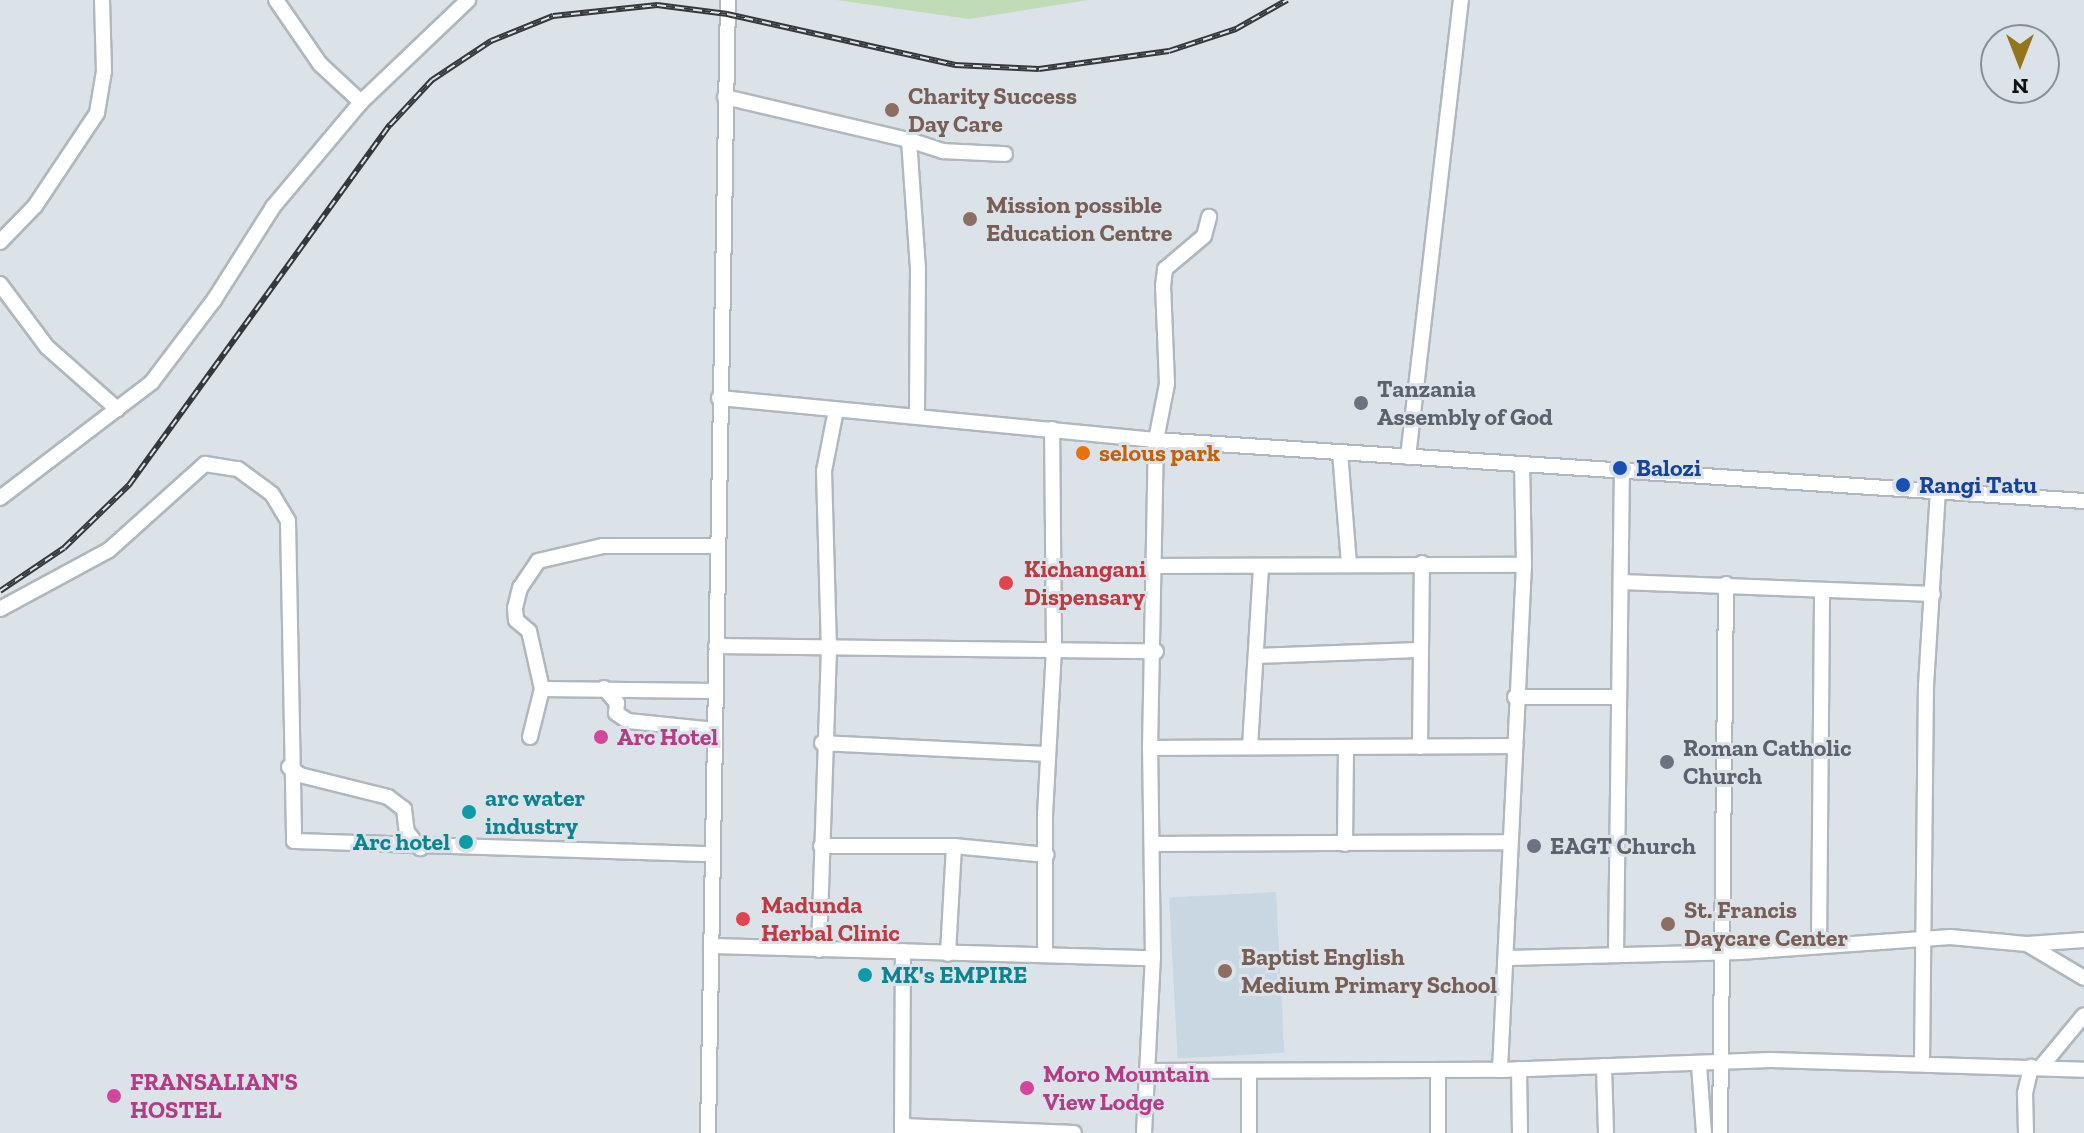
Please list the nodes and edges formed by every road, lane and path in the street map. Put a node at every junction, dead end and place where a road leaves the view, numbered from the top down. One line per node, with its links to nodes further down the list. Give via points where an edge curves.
1 (102, 0): 13 (street, via 104,71 97,113 35,206)
2 (276, 0): 7 (street, via 320,64)
3 (468, 0): 7 (street)
4 (728, 0): 6 (street)
5 (1461, 0): 22 (street)
6 (725, 97): 8 (street); 15 (street)
7 (361, 102): 16 (street, via 273,207 214,300 152,382)
8 (909, 140): 9 (street); 11 (street)
9 (943, 151): 10 (street); 11 (street)
10 (1005, 154)
11 (914, 169): 18 (street)
12 (1209, 217): 20 (street, via 1204,236 1165,269 1167,384)
13 (0, 242)
14 (0, 284): 16 (street, via 47,347)
15 (719, 398): 17 (street); 28 (street)
16 (117, 409): 26 (street)
17 (836, 410): 18 (street); 41 (street, via 824,471)
18 (917, 416): 19 (street)
19 (1052, 429): 20 (street); 40 (street)
20 (1156, 440): 21 (street); 32 (street)
21 (1340, 452): 22 (street); 30 (street)
22 (1408, 457): 23 (street)
23 (1522, 465): 24 (street); 31 (street)
24 (1622, 471): 25 (street); 34 (street)
25 (1938, 492): 27 (street); 37 (street)
26 (0, 498)
27 (2084, 501)
28 (717, 546): 39 (street); 46 (street, via 603,546 538,561 520,588 515,608 516,620 529,631)
29 (1422, 563): 30 (street); 31 (street); 42 (street)
30 (1349, 565): 33 (street)
31 (1524, 565): 48 (street)
32 (1156, 566): 33 (street); 43 (street)
33 (1261, 567): 44 (street)
34 (1622, 582): 35 (street); 49 (street)
35 (1726, 584): 36 (street); 76 (street)
36 (1822, 591): 37 (street); 71 (street)
37 (1933, 594): 68 (street)
38 (0, 609): 59 (street, via 109,550 205,464 245,472 272,494 288,521)
39 (716, 646): 41 (street); 47 (street)
40 (1054, 648): 41 (street); 43 (street); 58 (street)
41 (829, 650): 52 (street)
42 (1418, 650): 44 (street); 55 (street)
43 (1156, 651): 56 (street)
44 (1256, 656): 54 (street)
45 (604, 688): 46 (street); 47 (street); 50 (street, via 617,703 616,713 628,721)
46 (542, 689): 51 (street)
47 (715, 691): 50 (street)
48 (1515, 697): 49 (street); 53 (street)
49 (1619, 697): 78 (street)
50 (715, 730): 66 (street)
51 (530, 737)
52 (822, 743): 58 (street); 63 (street)
53 (1513, 746): 55 (street); 60 (street)
54 (1250, 747): 56 (street); 57 (street)
55 (1420, 747): 57 (street)
56 (1150, 748): 61 (street)
57 (1346, 748): 62 (street)
58 (1048, 754): 67 (street)
59 (289, 767): 65 (street, via 300,775 388,797 404,809 407,832); 65 (street, via 294,841)
60 (1510, 842): 62 (street); 80 (street)
61 (1153, 844): 62 (street); 79 (street)
62 (1345, 844)
63 (821, 846): 64 (street); 73 (street)
64 (954, 846): 67 (street); 77 (street)
65 (420, 848): 66 (street)
66 (713, 854): 72 (street)
67 (1047, 855): 75 (street)
68 (1921, 938): 70 (street, via 1980,936); 71 (street); 84 (street)
69 (2084, 940): 70 (street)
70 (2027, 944): 81 (street)
71 (1819, 945): 76 (street)
72 (711, 946): 73 (street); 95 (street)
73 (819, 950): 74 (street)
74 (903, 951): 77 (street); 94 (street)
75 (1045, 952): 77 (street); 79 (street)
76 (1720, 952): 78 (street); 83 (street)
77 (948, 954)
78 (1616, 955): 80 (street)
79 (1153, 958): 91 (street)
80 (1508, 958): 89 (street)
81 (2084, 978)
82 (2084, 1015): 87 (street)
83 (1719, 1064): 84 (street); 85 (street); 103 (street)
84 (1922, 1064): 87 (street)
85 (1699, 1065): 86 (street); 102 (street)
86 (1604, 1066): 88 (street); 101 (street)
87 (2036, 1067): 90 (street); 104 (street, via 2025,1093)
88 (1519, 1069): 89 (street); 100 (street)
89 (1500, 1070): 92 (street)
90 (2084, 1070)
91 (1147, 1071): 93 (street); 97 (street)
92 (1438, 1071): 93 (street); 99 (street)
93 (1249, 1072): 98 (street)
94 (902, 1130): 96 (street)
95 (708, 1133)
96 (1074, 1133)
97 (1144, 1133)
98 (1249, 1133)
99 (1438, 1133)
100 (1520, 1133)
101 (1606, 1133)
102 (1704, 1133)
103 (1720, 1133)
104 (2026, 1133)

